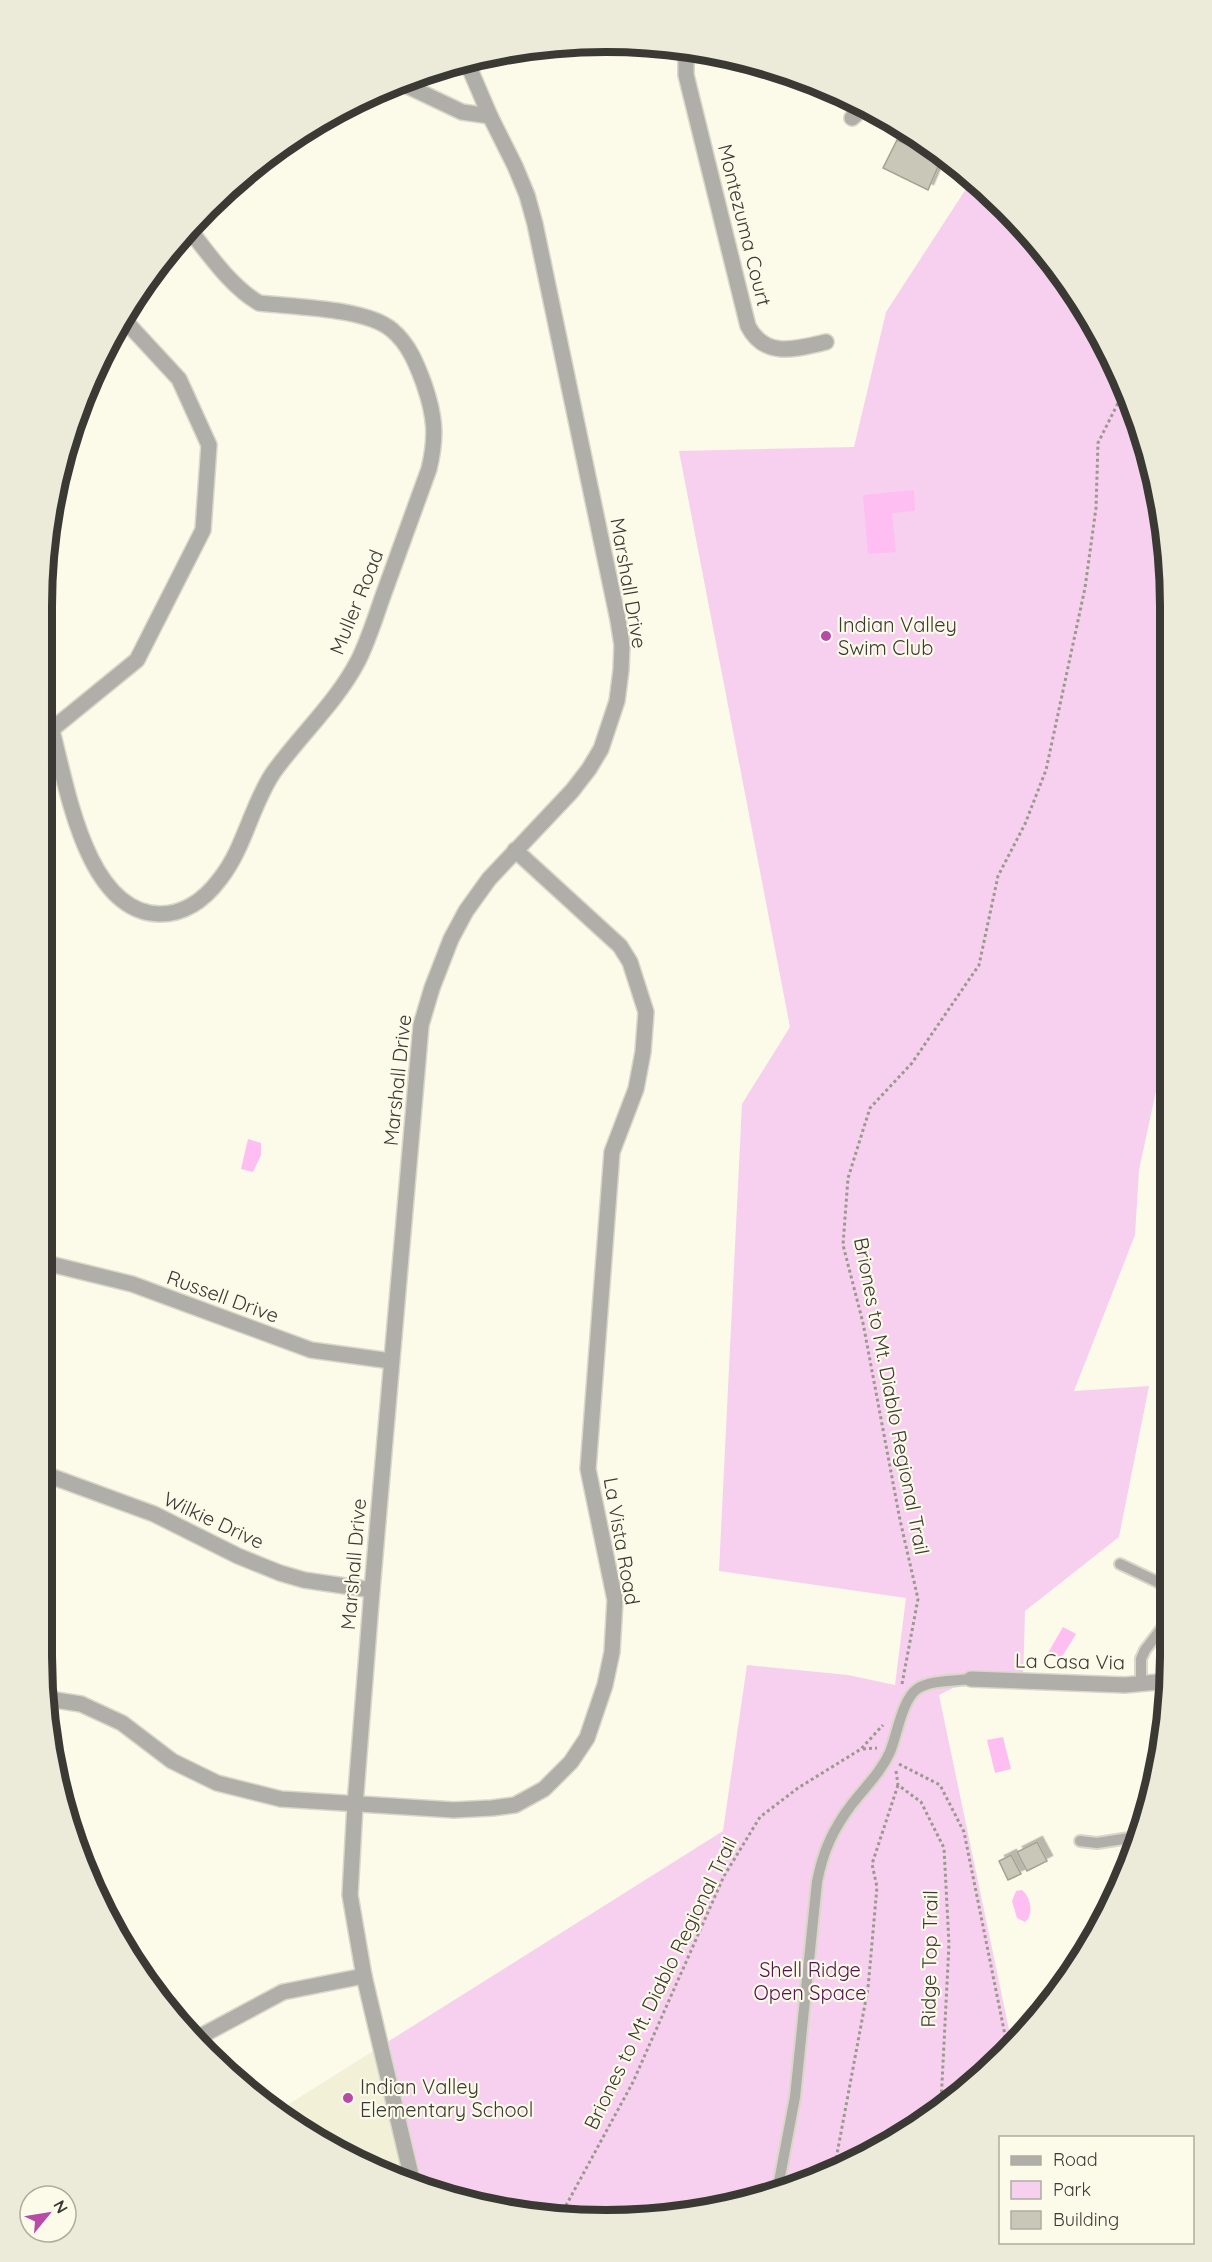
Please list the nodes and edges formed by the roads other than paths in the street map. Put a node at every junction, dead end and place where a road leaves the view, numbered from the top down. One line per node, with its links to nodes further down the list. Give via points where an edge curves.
1 (686, 58): 9 (street, Montezuma Court, via 686,75 748,326 761,343 780,349)
2 (470, 69): 5 (street, Marshall Drive)
3 (412, 88): 5 (street, via 462,112)
4 (857, 113): 6 (street)
5 (490, 116): 12 (street, Marshall Drive, via 523,185 534,224 622,645 617,701 601,749 572,791)
6 (852, 118)
7 (195, 236): 11 (street, Muller Road, via 238,287 259,303 360,315 392,330 416,361 433,411 435,444 429,469 357,662 329,705 272,774 239,849 221,879 201,900 179,912 141,912 125,903 109,886 81,836)
8 (129, 325): 10 (street, via 179,379 208,445 203,530 137,660)
9 (826, 342)
10 (52, 730)
11 (52, 745)
12 (515, 850): 14 (street, Marshall Drive, via 466,911 451,939 421,1025); 24 (street, La Vista Road, via 621,946 646,1012 636,1089 612,1152 588,1469 615,1600 612,1652 606,1685 587,1738 571,1762 544,1789 515,1805 492,1808)
13 (52, 1264): 14 (street, Russell Drive, via 132,1284 311,1350)
14 (391, 1361): 18 (street, Marshall Drive)
15 (52, 1477): 18 (street, Wilkie Drive, via 154,1514 280,1573)
16 (1120, 1564): 17 (lane)
17 (1160, 1583)
18 (372, 1590): 24 (street, Marshall Drive)
19 (1160, 1629): 22 (lane, via 1141,1659)
20 (971, 1679): 22 (street, La Casa Via); 30 (lane, via 917,1690 906,1704 891,1758 852,1804 827,1842 821,1859 811,1935 795,2097)
21 (1159, 1682): 22 (street, La Casa Via)
22 (1141, 1683)
23 (55, 1700): 24 (street, La Vista Road, via 81,1704 122,1723 172,1761 217,1784 281,1798)
24 (355, 1805): 27 (street, Marshall Drive, via 350,1895)
25 (1128, 1838): 26 (lane)
26 (1080, 1841)
27 (364, 1976): 28 (street, via 283,1992); 29 (street, Marshall Drive)
28 (203, 2035)
29 (411, 2173)
30 (779, 2182)

